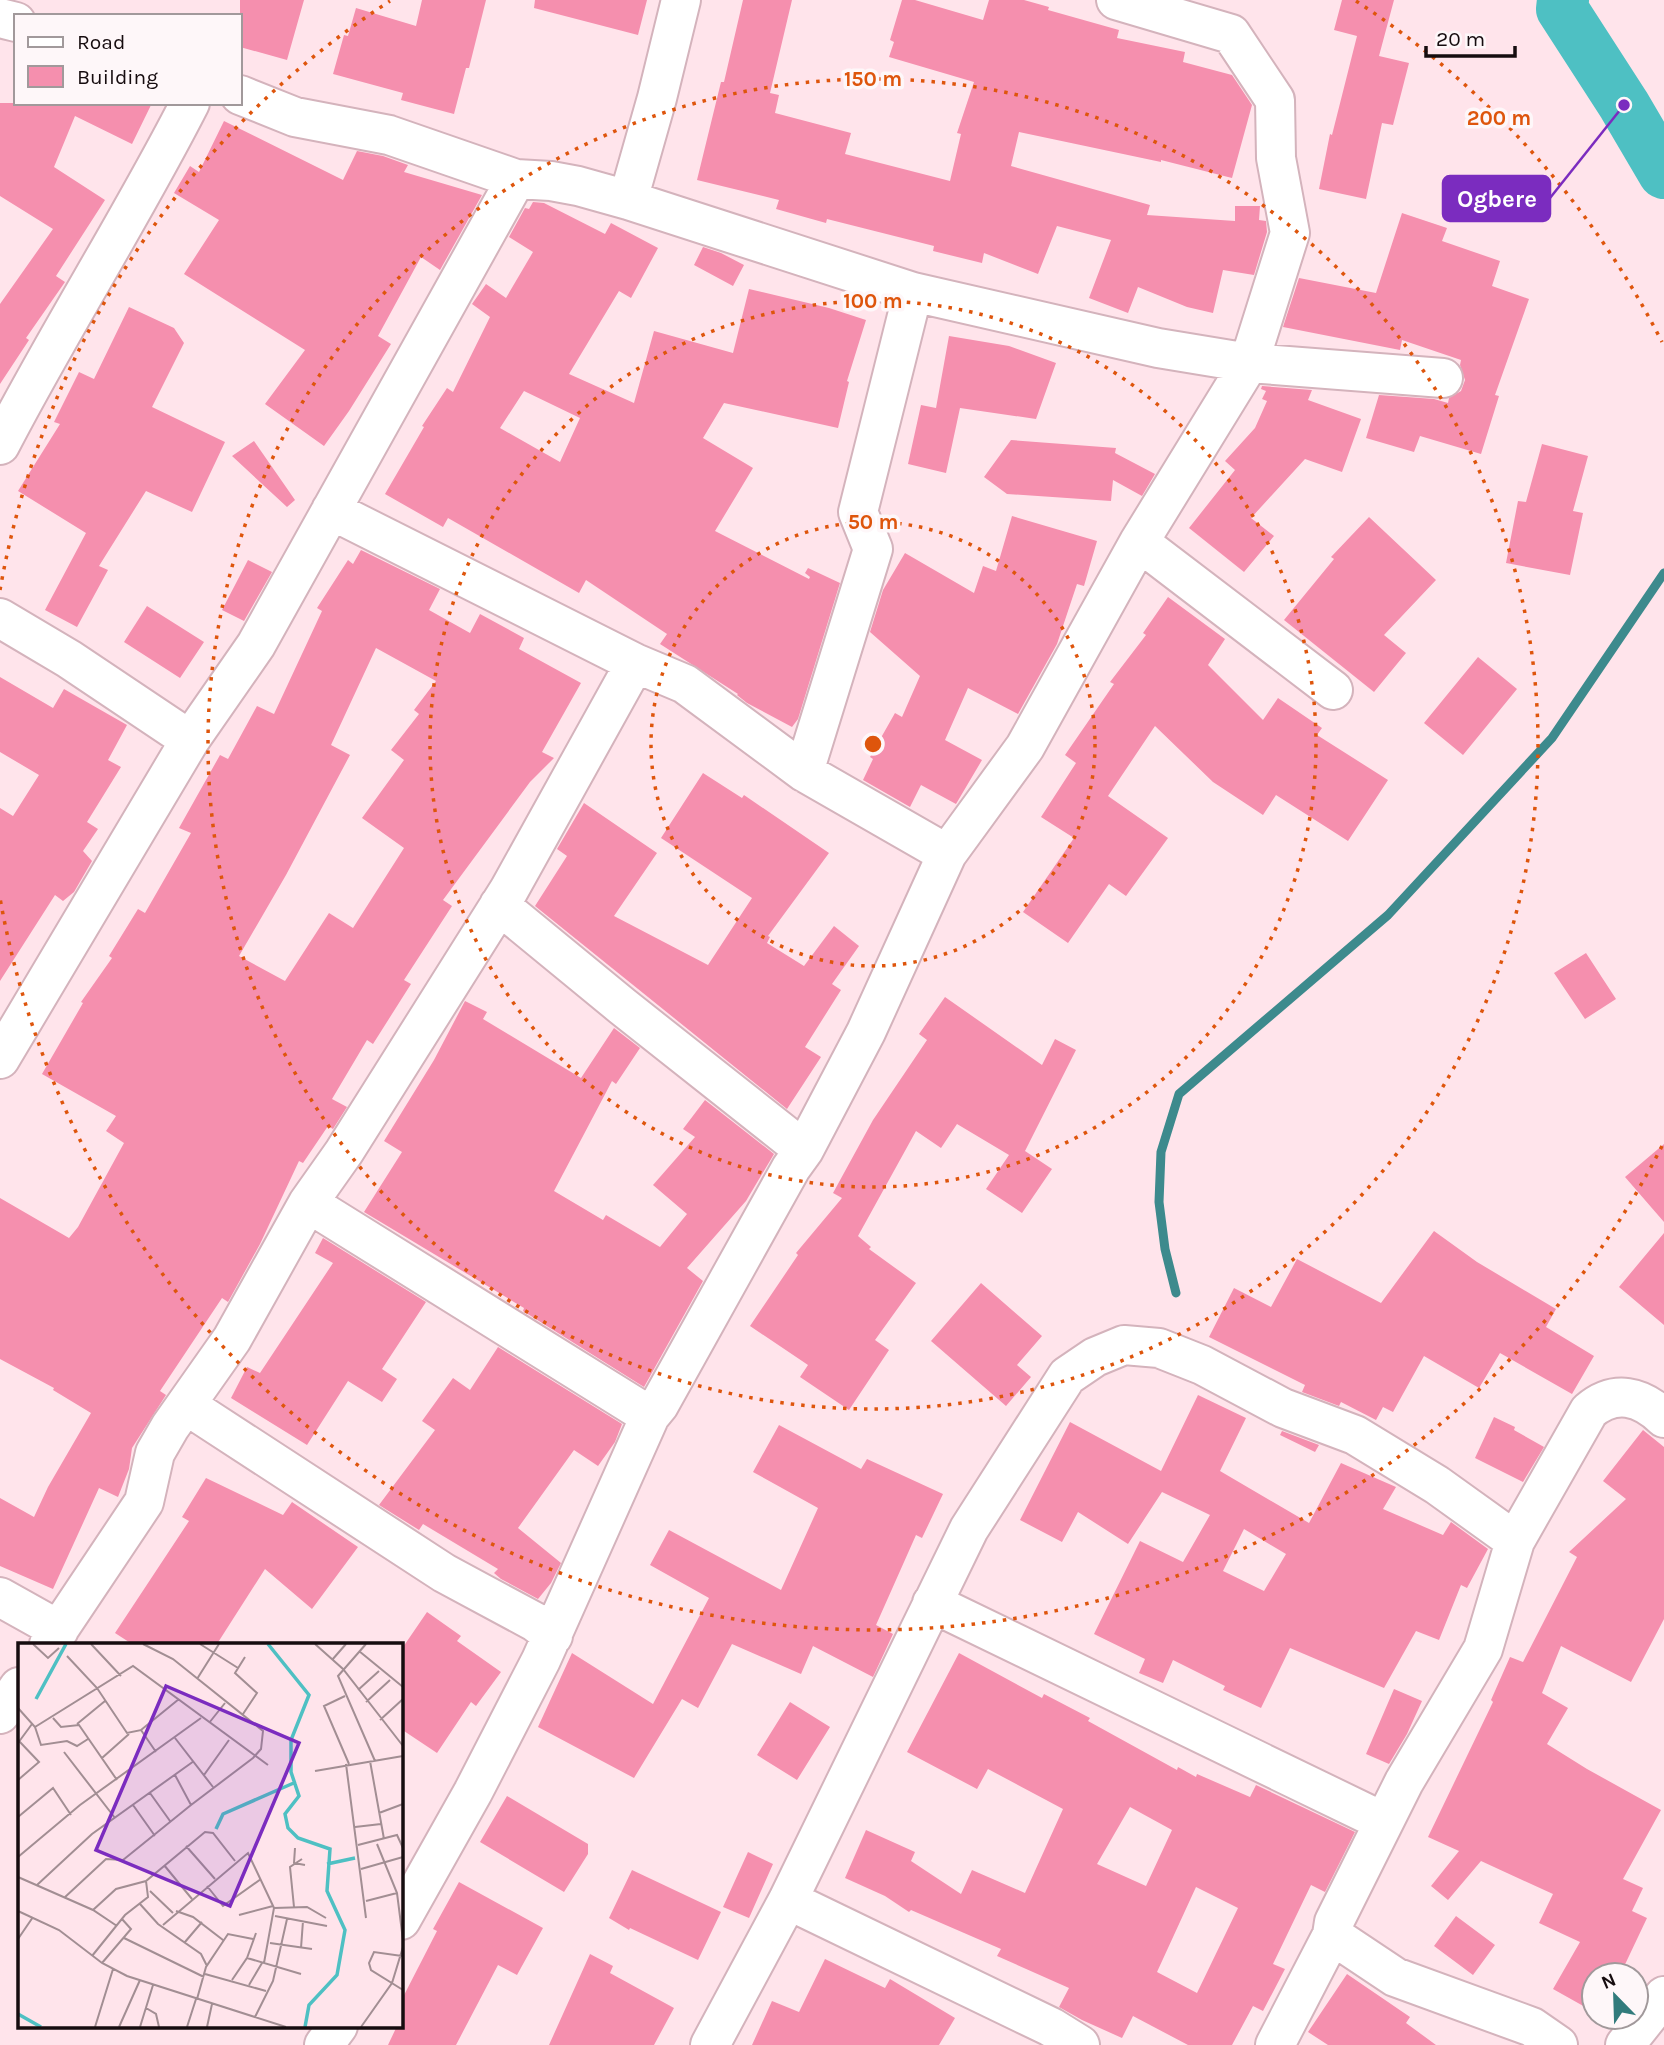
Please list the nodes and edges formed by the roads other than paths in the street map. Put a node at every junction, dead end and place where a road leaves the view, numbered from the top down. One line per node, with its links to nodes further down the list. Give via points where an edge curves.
1 (681, 0): 6 (street)
2 (1116, 0): 8 (street, via 1231,34 1275,100 1276,158 1290,233)
3 (242, 96): 5 (street, via 295,117 389,135)
4 (189, 105): 10 (street)
5 (516, 179): 6 (street, via 551,181); 11 (street)
6 (628, 200): 7 (street)
7 (913, 292): 8 (street, via 1158,348); 17 (street, via 858,512 873,549)
8 (1249, 363): 9 (street); 12 (street)
9 (1443, 378)
10 (0, 445)
11 (331, 510): 14 (street); 16 (street, via 256,645)
12 (1139, 542): 15 (street); 18 (street, via 1025,747)
13 (0, 618): 16 (street)
14 (635, 663): 17 (street, via 685,684); 19 (street)
15 (1332, 690)
16 (190, 740): 20 (street)
17 (804, 772): 18 (street)
18 (947, 854): 21 (street, via 866,1032)
19 (499, 905): 21 (street); 22 (street)
20 (0, 1059)
21 (804, 1150): 24 (street)
22 (308, 1203): 23 (street, via 232,1339); 24 (street)
23 (186, 1405): 29 (street, via 444,1573); 30 (street, via 155,1453 144,1502)
24 (650, 1416): 29 (street)
25 (1664, 1418): 26 (street, via 1639,1399 1609,1399 1589,1411)
26 (1515, 1541): 28 (street, via 1437,1485 1355,1435 1283,1408 1159,1348 1124,1345 1095,1357 1068,1376 969,1529); 33 (street, via 1483,1649)
27 (0, 1597): 30 (street)
28 (932, 1603): 33 (street); 34 (street)
29 (553, 1636): 35 (street)
30 (54, 1637)
31 (18, 1688): 32 (street)
32 (0, 1714)
33 (1384, 1822): 36 (street, via 1334,1922)
34 (788, 1900): 40 (street); 41 (street)
35 (402, 1918)
36 (1332, 1936): 42 (street); 43 (street, via 1395,1978 1532,2027)
37 (1664, 1996): 44 (street)
38 (337, 2028): 39 (street)
39 (324, 2045)
40 (710, 2045)
41 (1080, 2045)
42 (1275, 2045)
43 (1558, 2045)
44 (1625, 2045)

